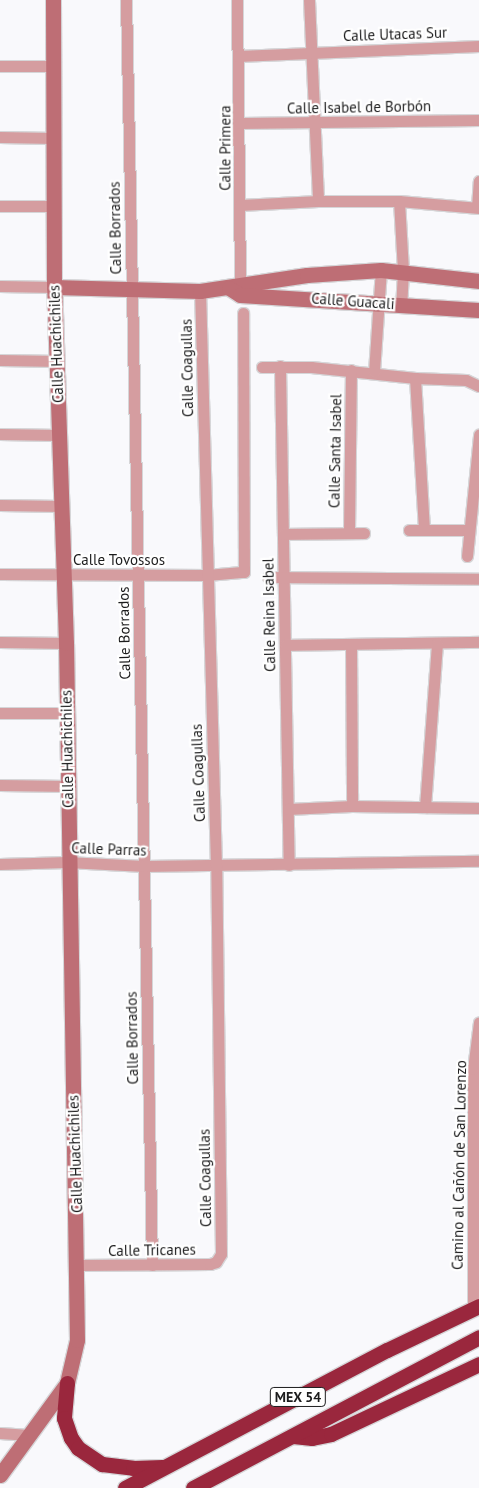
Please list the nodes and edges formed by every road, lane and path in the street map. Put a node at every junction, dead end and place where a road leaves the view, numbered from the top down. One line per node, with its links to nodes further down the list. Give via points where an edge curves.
1 (53, 0): 9 (street, Calle Huachichiles)
2 (126, 0): 29 (street, Calle Borrados)
3 (237, 0): 7 (street, Calle Primera)
4 (309, 0): 6 (street)
5 (479, 46): 6 (street, Calle Utacas Sur)
6 (311, 51): 7 (street, Calle Utacas Sur); 11 (street)
7 (238, 56): 12 (street, Calle Primera)
8 (0, 66): 9 (street)
9 (54, 66): 14 (street, Calle Huachichiles)
10 (479, 120): 11 (street, Calle Isabel de Borbón)
11 (315, 122): 12 (street, Calle Isabel de Borbón); 16 (street)
12 (240, 123): 18 (street, Calle Primera)
13 (0, 137): 14 (street)
14 (53, 138): 20 (street, Calle Huachichiles)
15 (479, 181): 21 (street)
16 (318, 201): 17 (street); 18 (street)
17 (399, 202): 21 (street); 23 (street)
18 (240, 205): 28 (street, Calle Primera)
19 (0, 206): 20 (street)
20 (54, 206): 27 (street, Calle Huachichiles)
21 (478, 207)
22 (381, 270): 23 (street, Calle Guacali); 24 (street, Calle Guacali); 32 (street)
23 (403, 271): 25 (street, Calle Guacali); 33 (street)
24 (276, 280): 28 (street, Calle Guacali); 31 (street)
25 (479, 281)
26 (0, 286): 27 (street, Calle Guacali)
27 (54, 287): 29 (street, Calle Guacali); 37 (street, Calle Huachichiles)
28 (237, 289): 30 (street, Calle Guacali); 31 (street, Calle Guacali)
29 (131, 290): 30 (street, Calle Guacali); 59 (street, Calle Borrados)
30 (200, 291): 58 (street, Calle Coagullas)
31 (275, 296): 32 (street, Calle Guacali)
32 (378, 303): 33 (street, Calle Guacali); 41 (street)
33 (400, 304): 34 (street, Calle Guacali)
34 (479, 310)
35 (243, 313): 58 (street, Calle Tovossos, via 246,566 244,572 237,574)
36 (0, 360): 37 (street)
37 (58, 361): 45 (street, Calle Huachichiles)
38 (280, 366): 39 (street); 40 (street); 54 (street, Calle Reina Isabel)
39 (262, 367)
40 (351, 370): 41 (street); 52 (street, Calle Santa Isabel)
41 (374, 372): 42 (street)
42 (415, 378): 43 (street, via 466,380); 49 (street)
43 (479, 386)
44 (0, 434): 45 (street)
45 (59, 435): 48 (street, Calle Huachichiles)
46 (479, 435): 51 (street)
47 (0, 505): 48 (street)
48 (61, 506): 57 (street, Calle Huachichiles)
49 (424, 529): 50 (street); 51 (street)
50 (409, 530)
51 (469, 530): 55 (street)
52 (348, 532): 53 (street); 54 (street)
53 (364, 533)
54 (283, 534): 60 (street, Calle Reina Isabel)
55 (467, 556)
56 (0, 574): 57 (street, Calle Tovossos)
57 (63, 575): 59 (street, Calle Tovossos); 66 (street, Calle Huachichiles)
58 (207, 575): 59 (street, Calle Tovossos); 82 (street, Calle Coagullas)
59 (138, 576): 81 (street, Calle Borrados)
60 (282, 576): 61 (street); 62 (street); 68 (street, Calle Reina Isabel)
61 (268, 577)
62 (479, 579)
63 (0, 642): 66 (street)
64 (437, 642): 65 (street); 67 (street); 74 (street)
65 (479, 642)
66 (66, 643): 70 (street, Calle Huachichiles)
67 (351, 644): 68 (street); 73 (street)
68 (285, 646): 76 (street, Calle Reina Isabel)
69 (0, 713): 70 (street)
70 (67, 713): 72 (street, Calle Huachichiles)
71 (0, 785): 72 (street)
72 (68, 786): 78 (street, Calle Huachichiles)
73 (352, 806): 74 (street); 76 (street)
74 (425, 807): 75 (street)
75 (479, 808)
76 (288, 809): 80 (street, Calle Reina Isabel)
77 (479, 861): 80 (street, Calle Parras)
78 (67, 862): 79 (street, Calle Parras); 81 (street, Calle Parras); 86 (street, Calle Huachichiles)
79 (0, 864)
80 (289, 864): 82 (street, Calle Parras)
81 (144, 866): 82 (street, Calle Parras); 87 (street, Calle Borrados)
82 (216, 866): 85 (street, Calle Coagullas)
83 (479, 1022): 84 (street, Camino al Cañón de San Lorenzo)
84 (476, 1067): 88 (street, Camino al Cañón de San Lorenzo)
85 (222, 1254): 87 (street, Calle Tricanes, via 210,1264)
86 (78, 1265): 87 (street, Calle Tricanes); 91 (street, Calle Huachichiles, via 78,1340)
87 (152, 1265)
88 (476, 1308): 95 (highway, MEX 54, via 387,1350)
89 (479, 1337): 94 (highway, MEX 54)
90 (476, 1369): 94 (highway, via 331,1434 312,1438)
91 (67, 1383): 93 (street, Calle Huachichiles); 95 (highway, via 66,1428 78,1448 88,1457 118,1467)
92 (0, 1434): 93 (street)
93 (28, 1435): 96 (street, Calle Huachichiles)
94 (293, 1436): 98 (highway, MEX 54)
95 (171, 1466): 97 (highway, MEX 54)
96 (0, 1474)
97 (125, 1488)
98 (193, 1488)

